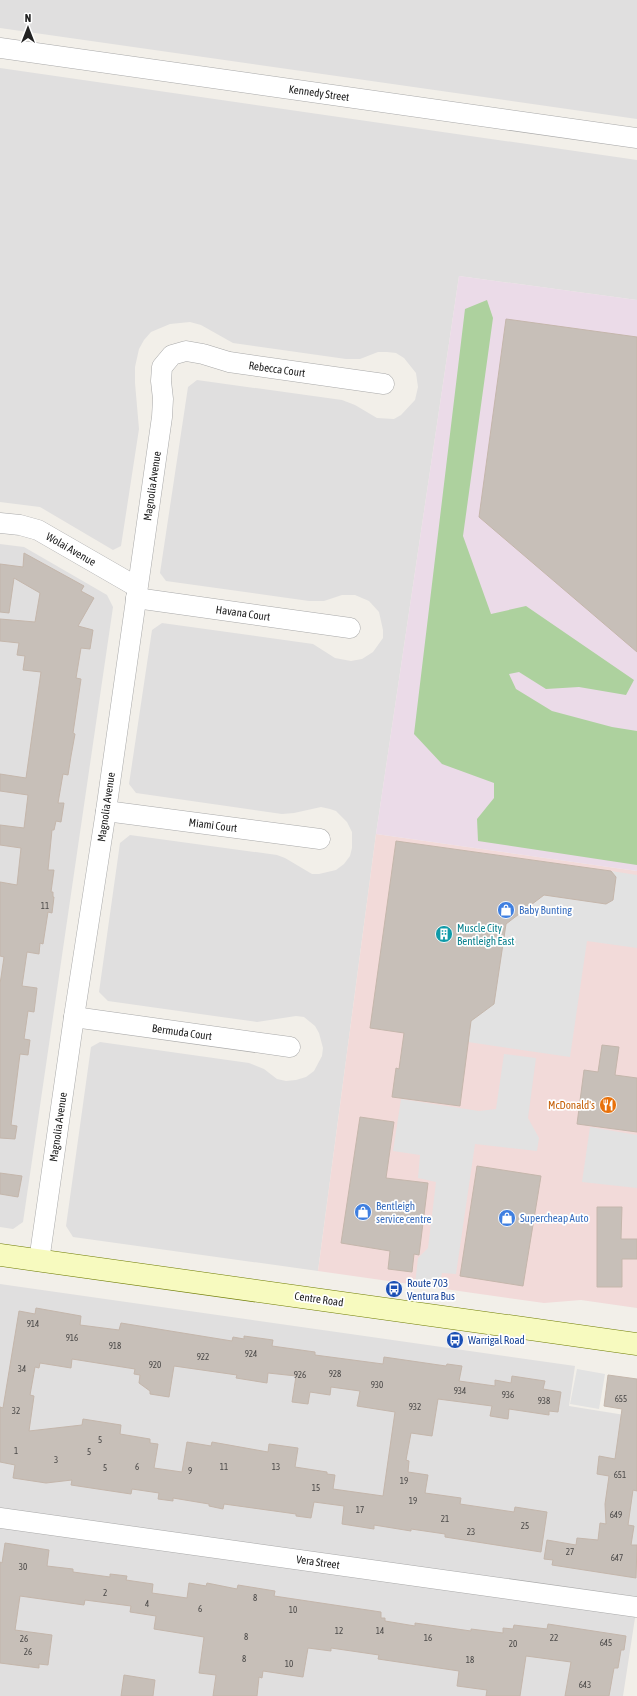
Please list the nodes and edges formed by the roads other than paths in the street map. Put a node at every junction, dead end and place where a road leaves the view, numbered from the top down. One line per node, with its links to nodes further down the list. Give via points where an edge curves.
1 (0, 48): 2 (street, Kennedy Street)
2 (637, 138)
3 (172, 355): 4 (street, Rebecca Court, via 186,351 228,362); 6 (street, Magnolia Avenue, via 162,367 162,417)
4 (384, 384)
5 (0, 523): 6 (street, Wolai Avenue, via 38,530)
6 (136, 593): 7 (street, Havana Court); 8 (street, Magnolia Avenue)
7 (350, 628)
8 (106, 811): 9 (street, Miami Court); 10 (street, Magnolia Avenue)
9 (320, 839)
10 (74, 1017): 11 (street, Bermuda Court); 13 (street, Magnolia Avenue)
11 (290, 1047)
12 (0, 1255): 13 (main road, Centre Road)
13 (39, 1260): 14 (main road, Centre Road)
14 (630, 1340): 15 (main road, Centre Road)
15 (637, 1351)
16 (0, 1518): 17 (street, Vera Street)
17 (637, 1607)

